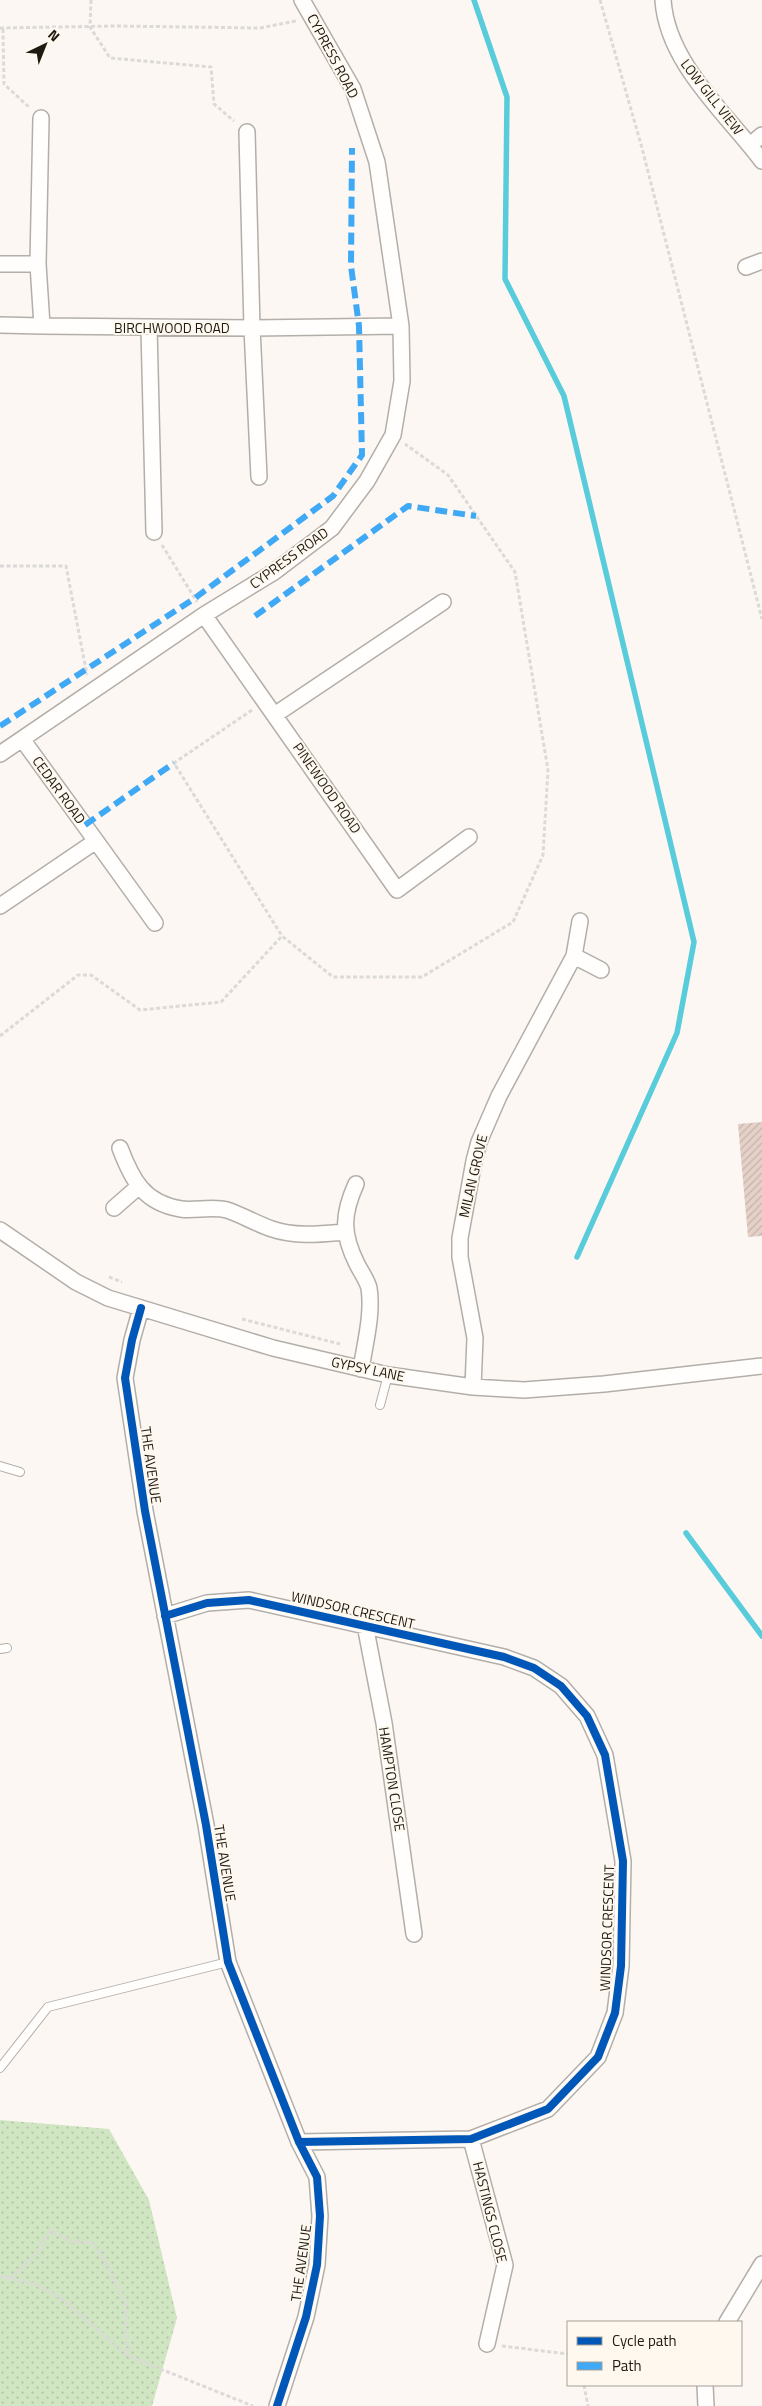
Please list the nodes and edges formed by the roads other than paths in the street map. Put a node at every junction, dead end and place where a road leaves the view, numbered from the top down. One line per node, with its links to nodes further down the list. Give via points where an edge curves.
1 (302, 0): 14 (street, CYPRESS ROAD, via 353,89 377,162)
2 (663, 0): 6 (street, LOW GILL VIEW, via 667,27 675,48)
3 (41, 118): 10 (street)
4 (247, 132): 16 (street)
5 (762, 134): 6 (street)
6 (750, 145): 7 (street, LOW GILL VIEW)
7 (762, 161)
8 (762, 261): 11 (street)
9 (0, 264): 10 (street)
10 (38, 264): 13 (street)
11 (746, 267)
12 (0, 325): 13 (street, BIRCHWOOD ROAD)
13 (42, 326): 15 (street, BIRCHWOOD ROAD)
14 (401, 326): 16 (street, BIRCHWOOD ROAD); 20 (street, CYPRESS ROAD, via 402,381 392,435 367,481 332,528 274,572)
15 (148, 328): 16 (street, BIRCHWOOD ROAD); 18 (street)
16 (252, 328): 17 (street)
17 (258, 476)
18 (154, 532)
19 (443, 602): 21 (street)
20 (204, 614): 21 (street, PINEWOOD ROAD); 22 (street, CYPRESS ROAD)
21 (276, 714): 24 (street, PINEWOOD ROAD, via 397,890)
22 (22, 739): 23 (street, CYPRESS ROAD); 25 (street, CEDAR ROAD)
23 (0, 754)
24 (468, 837)
25 (96, 841): 26 (street); 28 (street, CEDAR ROAD)
26 (0, 906)
27 (580, 921): 29 (street, MILAN GROVE)
28 (155, 922)
29 (574, 956): 30 (street); 41 (street, MILAN GROVE, via 499,1096 474,1161 460,1238 460,1257 475,1338)
30 (601, 970)
31 (120, 1148): 33 (street)
32 (356, 1184): 36 (street, via 349,1200)
33 (138, 1187): 34 (street); 36 (street, via 153,1199 180,1209 225,1209 274,1230 307,1234)
34 (114, 1208)
35 (0, 1230): 37 (street, GYPSY LANE, via 76,1282 108,1298)
36 (344, 1232): 39 (street, via 368,1286 370,1305)
37 (141, 1308): 39 (street, GYPSY LANE, via 273,1348); 45 (street, THE AVENUE, via 125,1378)
38 (762, 1366): 41 (street, GYPSY LANE, via 524,1390)
39 (361, 1369): 40 (street, GYPSY LANE)
40 (388, 1375): 41 (street, GYPSY LANE); 42 (lane)
41 (473, 1387)
42 (380, 1405)
43 (0, 1466): 44 (lane)
44 (20, 1472)
45 (165, 1616): 46 (street, WINDSOR CRESCENT, via 207,1603 249,1600); 48 (street, THE AVENUE, via 206,1825)
46 (365, 1625): 47 (street, HAMPTON CLOSE, via 384,1722); 50 (street, WINDSOR CRESCENT, via 504,1657 534,1668 561,1686 587,1716 605,1755 623,1861 621,1966 615,2013 598,2056 548,2109)
47 (414, 1934)
48 (228, 1962): 49 (lane, via 48,2007); 51 (street, THE AVENUE)
49 (0, 2068)
50 (471, 2139): 51 (street, WINDSOR CRESCENT); 54 (street, HASTINGS CLOSE, via 504,2265)
51 (299, 2142): 56 (street, THE AVENUE, via 317,2176 320,2216 316,2265 306,2317)
52 (762, 2264): 53 (street)
53 (728, 2321)
54 (487, 2344)
55 (705, 2386): 57 (street)
56 (277, 2406)
57 (706, 2406)

